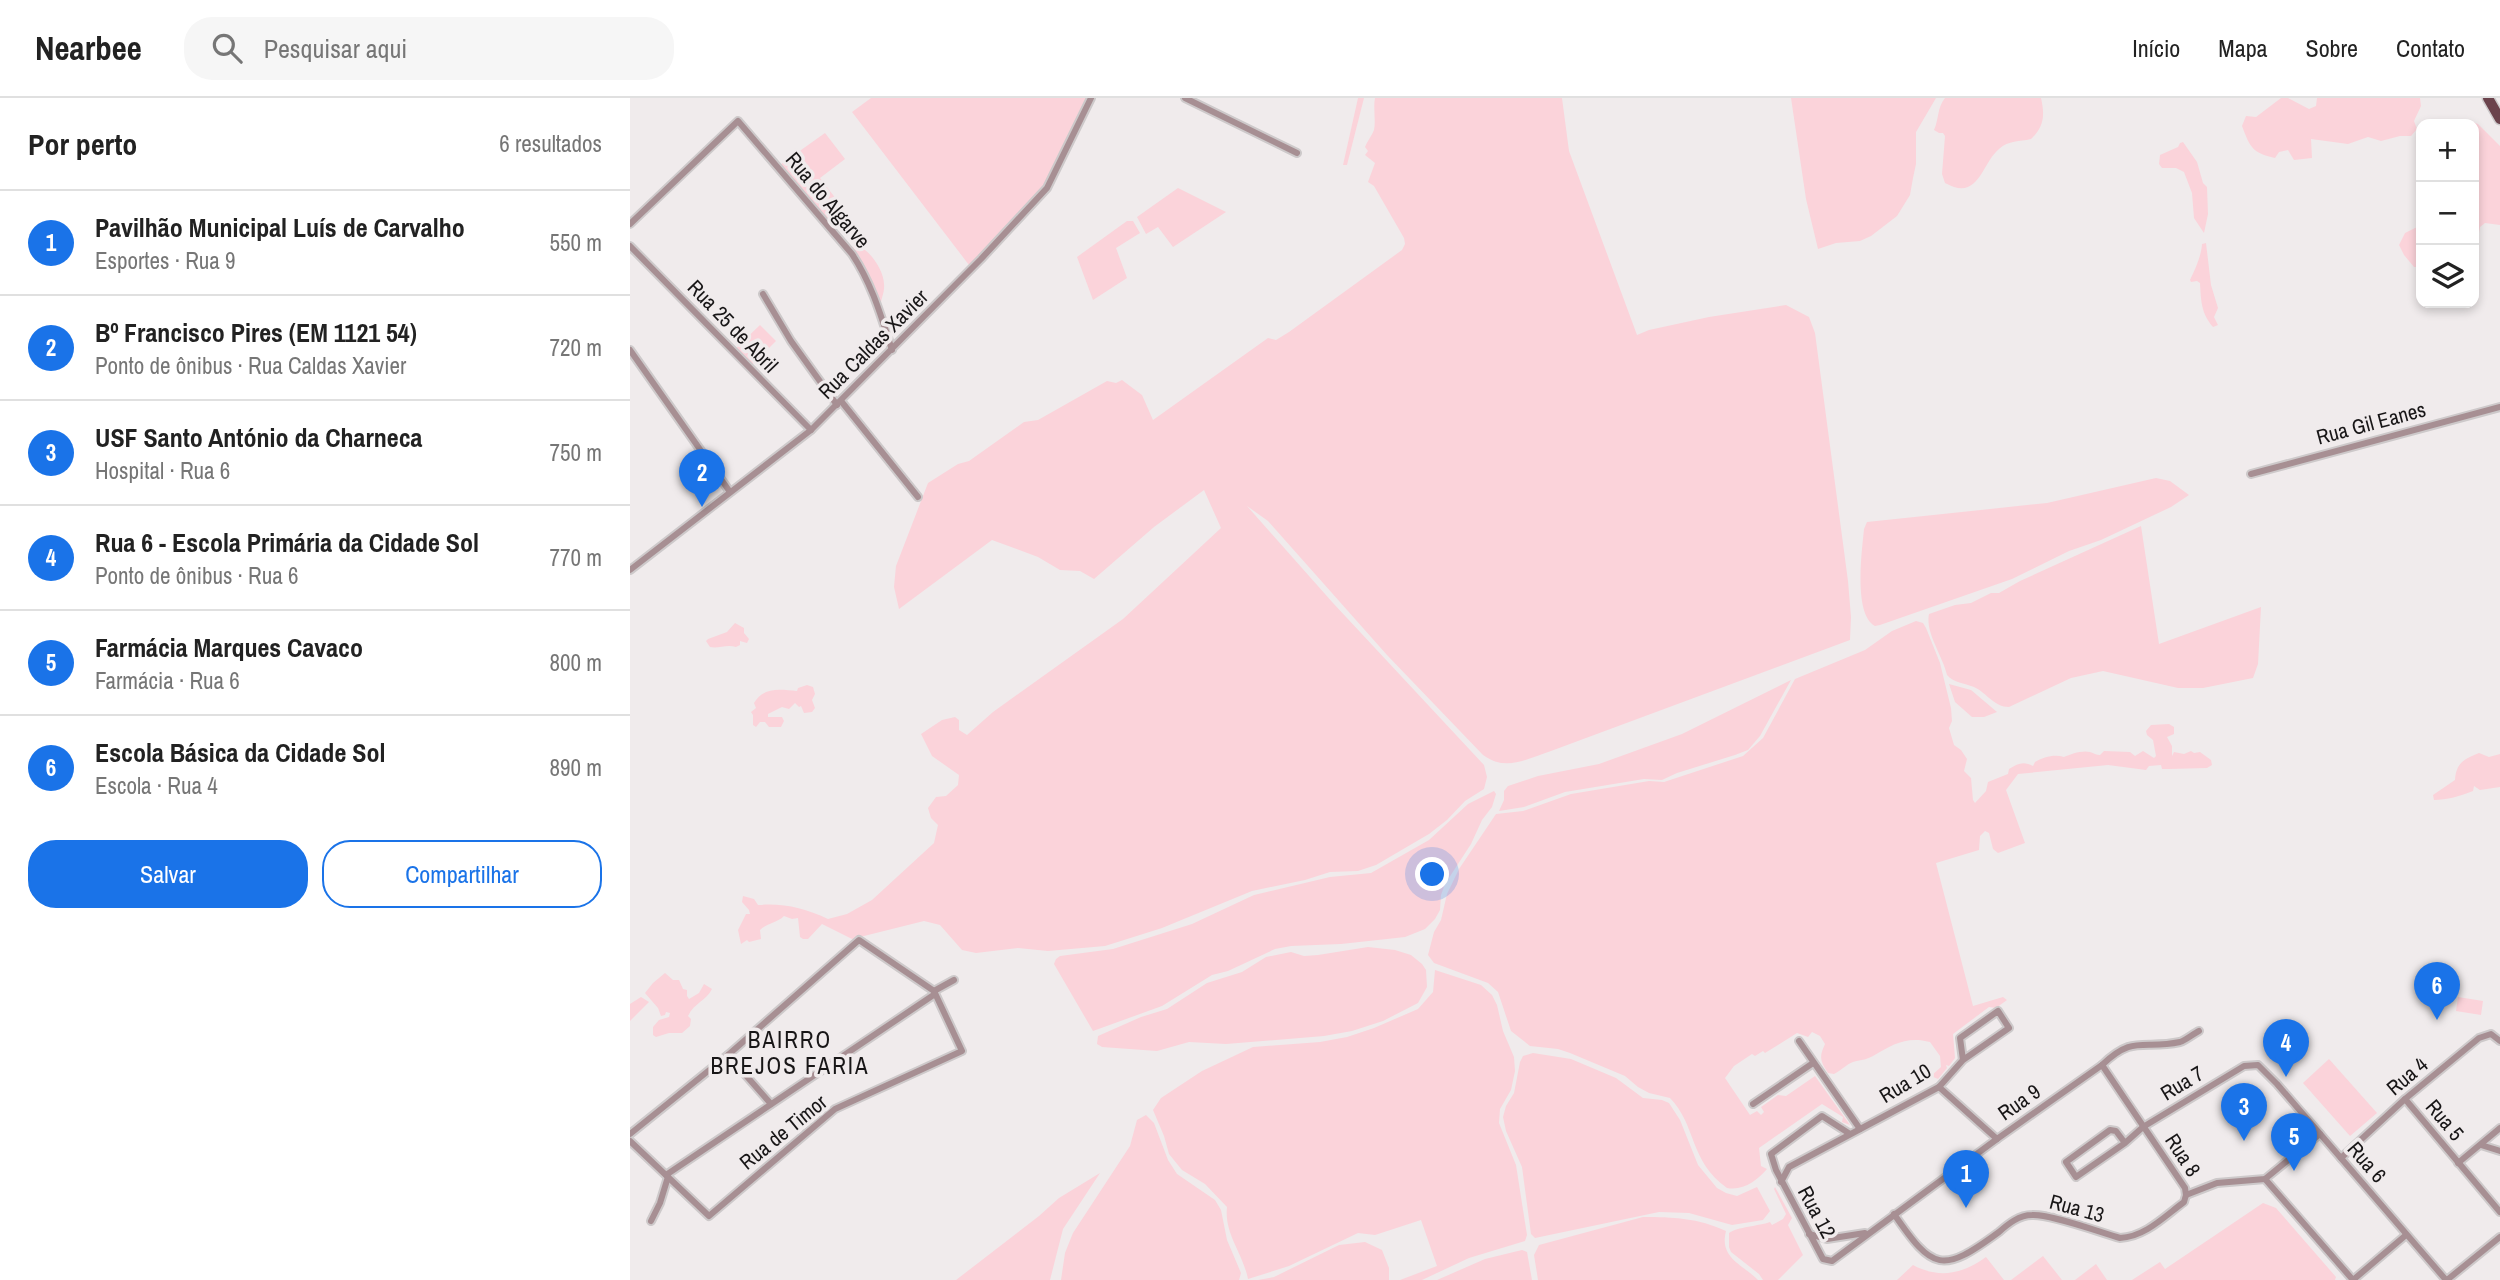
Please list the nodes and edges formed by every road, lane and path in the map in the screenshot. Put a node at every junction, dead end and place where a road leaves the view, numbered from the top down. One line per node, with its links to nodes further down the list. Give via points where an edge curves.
1 (1091, 98): 10 (street, Rua Caldas Xavier, via 1040,198)
2 (1185, 98): 5 (street)
3 (2488, 98): 4 (main road)
4 (2500, 119)
5 (1297, 153)
6 (630, 224): 10 (street, Rua do Algarve, via 738,121 858,263)
7 (630, 246): 13 (street, Rua 25 de Abril)
8 (763, 294): 11 (street)
9 (630, 350): 15 (street)
10 (892, 350): 11 (street, Rua Caldas Xavier)
11 (839, 403): 13 (street, Rua Caldas Xavier); 16 (street)
12 (2500, 407): 14 (street, Rua Gil Eanes)
13 (811, 430): 15 (street, Rua Caldas Xavier)
14 (2251, 474)
15 (730, 492): 17 (street, Rua Caldas Xavier)
16 (918, 497)
17 (630, 570)
18 (954, 980): 19 (street)
19 (935, 992): 23 (street, via 859,940); 30 (street); 45 (street, Rua de Timor, via 962,1051 835,1109 709,1216)
20 (2199, 1031): 26 (street, Rua 9, via 2182,1042 2129,1045)
21 (1799, 1041): 25 (street)
22 (2500, 1041): 29 (street, Rua 4, via 2491,1034 2479,1038)
23 (728, 1055): 30 (street); 35 (street)
24 (1963, 1060): 24 (street, Rua 10, via 1960,1038 1998,1011 2009,1028); 28 (street, Rua 10)
25 (1813, 1063): 31 (street); 34 (street)
26 (2102, 1065): 32 (street, Rua 8); 38 (street, Rua 9)
27 (2262, 1067): 32 (street, Rua 7, via 2244,1066); 36 (street, Rua 6)
28 (1939, 1087): 34 (street, Rua 10); 38 (street)
29 (2405, 1099): 43 (street, Rua 4); 44 (street, Rua 5)
30 (771, 1104): 45 (street)
31 (1752, 1104)
32 (2143, 1127): 40 (street, Rua 7); 48 (street, Rua 8)
33 (2500, 1128): 41 (street, Rua 5)
34 (1860, 1129): 37 (street, Rua 10)
35 (630, 1134)
36 (2320, 1134): 43 (street, Rua 6); 46 (street)
37 (1850, 1135): 47 (street, Rua 10, via 1789,1167); 47 (street, via 1822,1116 1771,1154)
38 (1997, 1139): 50 (street, Rua 9)
39 (630, 1141): 45 (street)
40 (2125, 1143): 40 (street, Rua 7, via 2110,1130 2066,1162 2076,1177)
41 (2481, 1145): 42 (street, Rua 5); 44 (street, Rua 5)
42 (2500, 1151)
43 (2341, 1158): 54 (street, Rua 6)
44 (2458, 1163): 49 (street, Rua 5)
45 (667, 1176): 51 (street)
46 (2265, 1179): 48 (street, via 2217,1183); 57 (street)
47 (1782, 1182): 53 (street, Rua 12)
48 (2186, 1195): 50 (street, Rua 13, via 2184,1202 2131,1237 2032,1215 2013,1221 1954,1260 1924,1254)
49 (2500, 1212)
50 (1895, 1214): 52 (street, Rua 9)
51 (651, 1221)
52 (1869, 1232): 53 (street, Rua 9, via 1827,1239); 56 (street, Rua 9, via 1832,1261)
53 (1809, 1234): 56 (street, Rua 12)
54 (2406, 1235): 57 (street); 58 (street, Rua 6)
55 (2500, 1237): 58 (street)
56 (1823, 1259)
57 (2353, 1280)
58 (2446, 1280)

